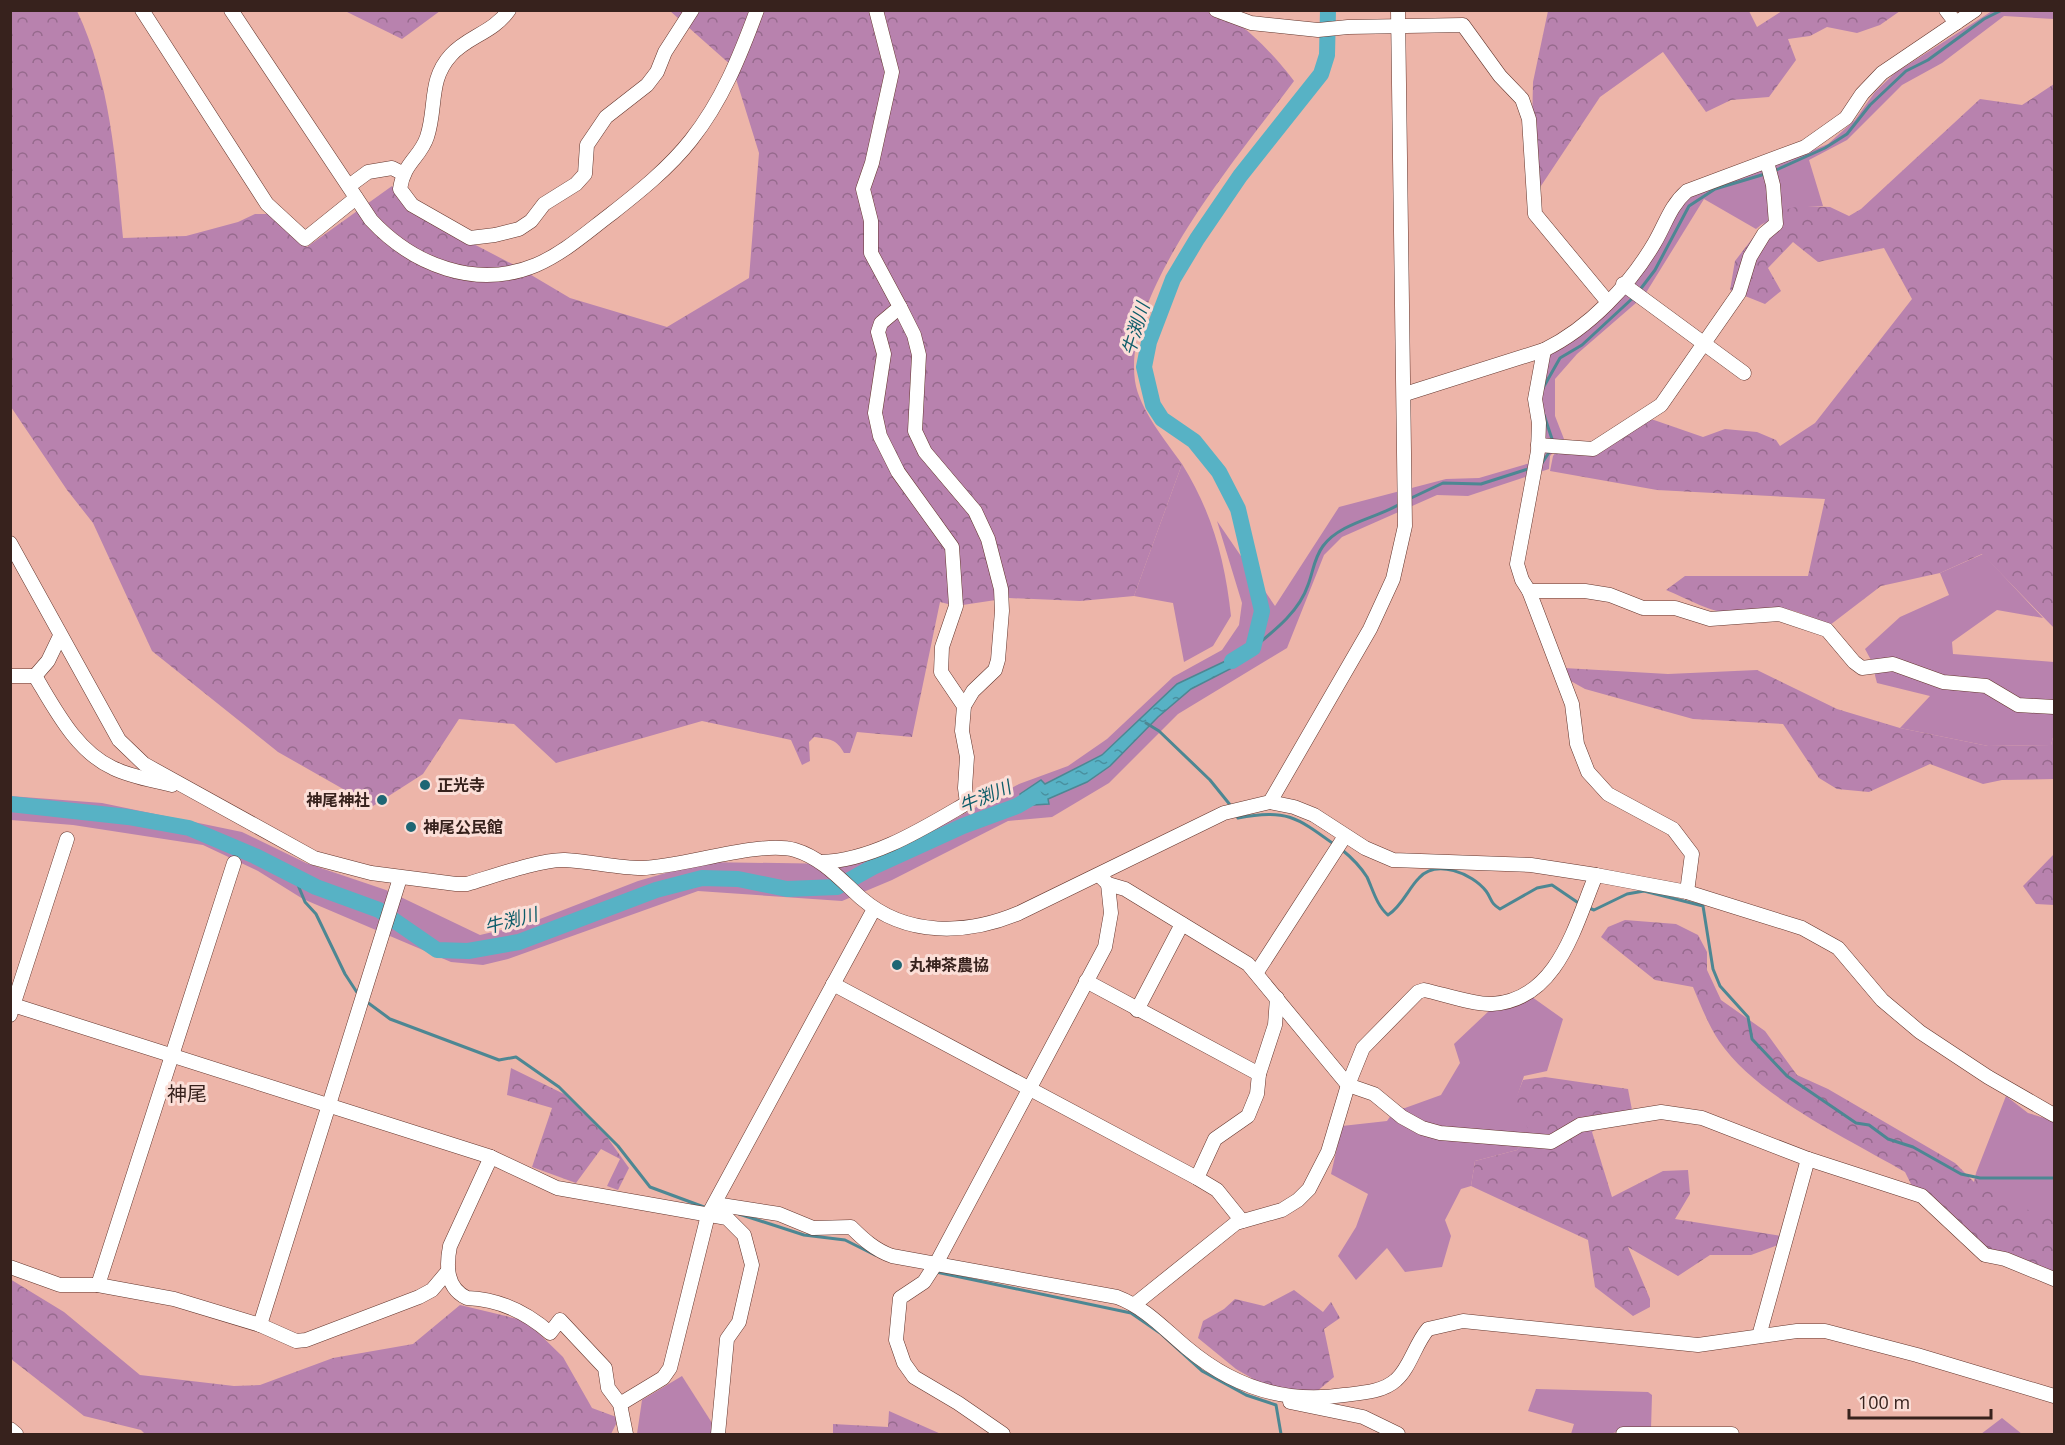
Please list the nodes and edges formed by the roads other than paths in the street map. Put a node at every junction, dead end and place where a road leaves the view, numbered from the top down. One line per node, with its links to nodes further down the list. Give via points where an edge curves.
1 (142, 10): 15 (street, via 267,204 305,239)
2 (231, 10): 15 (street)
3 (509, 10): 14 (street, via 491,30 454,52 440,68 427,139)
4 (692, 10): 14 (street, via 647,85 606,117 587,144 585,174 544,204 519,229 470,238 412,205 400,189)
5 (757, 10): 15 (street, via 738,62 691,141 627,201 536,265 468,274 427,263 384,234)
6 (876, 10): 18 (street, via 892,72 863,189 871,221 871,253)
7 (1216, 10): 12 (street, via 1251,22 1318,30)
8 (1398, 10): 12 (street)
9 (1946, 10): 11 (street)
10 (1975, 10): 11 (street)
11 (1956, 23): 13 (street, via 1882,73 1838,126 1805,147)
12 (1398, 25): 17 (street, via 1463,25 1522,99 1529,119 1535,214); 22 (street)
13 (1767, 162): 16 (street, via 1687,191 1672,206 1655,242); 19 (street, via 1776,224 1757,246 1739,293)
14 (402, 173): 15 (street, via 392,168 368,172)
15 (353, 192)
16 (1623, 284): 17 (street); 19 (street)
17 (1607, 301): 20 (street, via 1575,332)
18 (900, 307): 29 (street, via 919,355 915,432 925,452 975,512 988,539 1000,589 1002,611 995,670); 29 (street, via 881,323 878,332 884,354 874,413 880,436 898,472 952,547 956,606 942,647 940,672)
19 (1704, 344): 21 (street); 23 (street, via 1661,405 1593,449)
20 (1544, 350): 22 (street); 23 (street, via 1534,399)
21 (1744, 373)
22 (1405, 394): 32 (street, via 1405,526 1393,579 1370,629)
23 (1538, 445): 25 (street, via 1517,564)
24 (10, 543): 26 (street)
25 (1529, 591): 30 (street, via 1611,595 1643,608 1675,608 1710,619 1779,614 1827,630 1862,668 1893,664 1943,682 1986,686 2018,705); 40 (street, via 1572,704 1577,744 1588,772 1608,794 1673,829 1692,854)
26 (60, 636): 28 (street); 31 (street, via 119,740 144,764)
27 (10, 676): 28 (street)
28 (35, 676): 31 (street, via 82,747 102,762 132,775)
29 (964, 706): 35 (street, via 967,803 868,853 848,860)
30 (2055, 707)
31 (190, 790): 38 (street, via 314,858)
32 (1270, 802): 33 (street, via 1314,815); 39 (street, via 1224,813 1151,846)
33 (1345, 836): 37 (street, via 1393,860 1531,865); 43 (street)
34 (67, 839): 47 (street)
35 (820, 862): 38 (street, via 795,850 768,848 642,868 563,860 467,884); 41 (street)
36 (234, 863): 49 (street)
37 (1596, 875): 40 (street); 51 (street, via 1564,950 1545,981 1516,999 1491,1004 1418,992 1363,1048)
38 (400, 878): 53 (street)
39 (1104, 879): 41 (street, via 994,924 969,928 919,927 898,922); 42 (street); 44 (street, via 1111,913 1110,934)
40 (1687, 892): 54 (street, via 1821,937 1838,948 1882,1000 1920,1032)
41 (874, 909): 45 (street)
42 (1182, 924): 43 (street); 48 (street)
43 (1257, 972): 46 (street)
44 (1086, 981): 48 (street); 52 (street)
45 (833, 984): 52 (street); 58 (street)
46 (1277, 998): 50 (street, via 1275,1025); 51 (street)
47 (12, 1008): 49 (street)
48 (1137, 1010): 50 (street)
49 (171, 1055): 53 (street); 64 (street)
50 (1259, 1074): 57 (street, via 1257,1094 1248,1116 1215,1139)
51 (1348, 1085): 56 (street, via 1374,1094 1402,1118 1440,1133 1551,1142 1580,1125 1661,1112 1702,1118); 59 (street, via 1328,1152 1309,1190 1282,1210)
52 (1029, 1090): 57 (street); 60 (street)
53 (329, 1106): 55 (street); 66 (street)
54 (2055, 1115)
55 (491, 1157): 58 (street, via 557,1188); 62 (street, via 450,1246)
56 (1808, 1159): 63 (street, via 1922,1196 1985,1255 2005,1259); 67 (street)
57 (1197, 1178): 59 (street, via 1217,1190)
58 (712, 1209): 60 (street, via 779,1214 813,1228 851,1227 881,1252); 70 (street, via 670,1368 663,1378); 74 (street, via 734,1223 744,1235 752,1264 739,1322 727,1339)
59 (1242, 1221): 65 (street)
60 (937, 1262): 65 (street, via 1093,1291); 75 (street, via 924,1282 900,1298 896,1340 904,1364 914,1377)
61 (10, 1267): 64 (street, via 60,1285)
62 (448, 1271): 66 (street, via 432,1290 419,1297 306,1340 296,1341); 70 (street, via 451,1284 467,1298 489,1299 530,1316 550,1333 560,1320 605,1368 608,1388)
63 (2053, 1280)
64 (99, 1285): 66 (street, via 174,1299)
65 (1135, 1304): 69 (street, via 1210,1366 1238,1382)
66 (260, 1325)
67 (1759, 1336): 68 (street, via 1797,1330 1825,1331); 69 (street, via 1698,1345 1463,1321 1428,1329 1396,1380 1375,1390 1332,1397)
68 (2055, 1396)
69 (1289, 1397): 76 (street, via 1290,1403 1363,1417)
70 (620, 1404): 73 (street)
71 (10, 1429): 72 (street)
72 (16, 1434)
73 (626, 1434)
74 (718, 1434)
75 (1003, 1434)
76 (1398, 1434)
77 (1623, 1434): 78 (street)
78 (1732, 1434)

